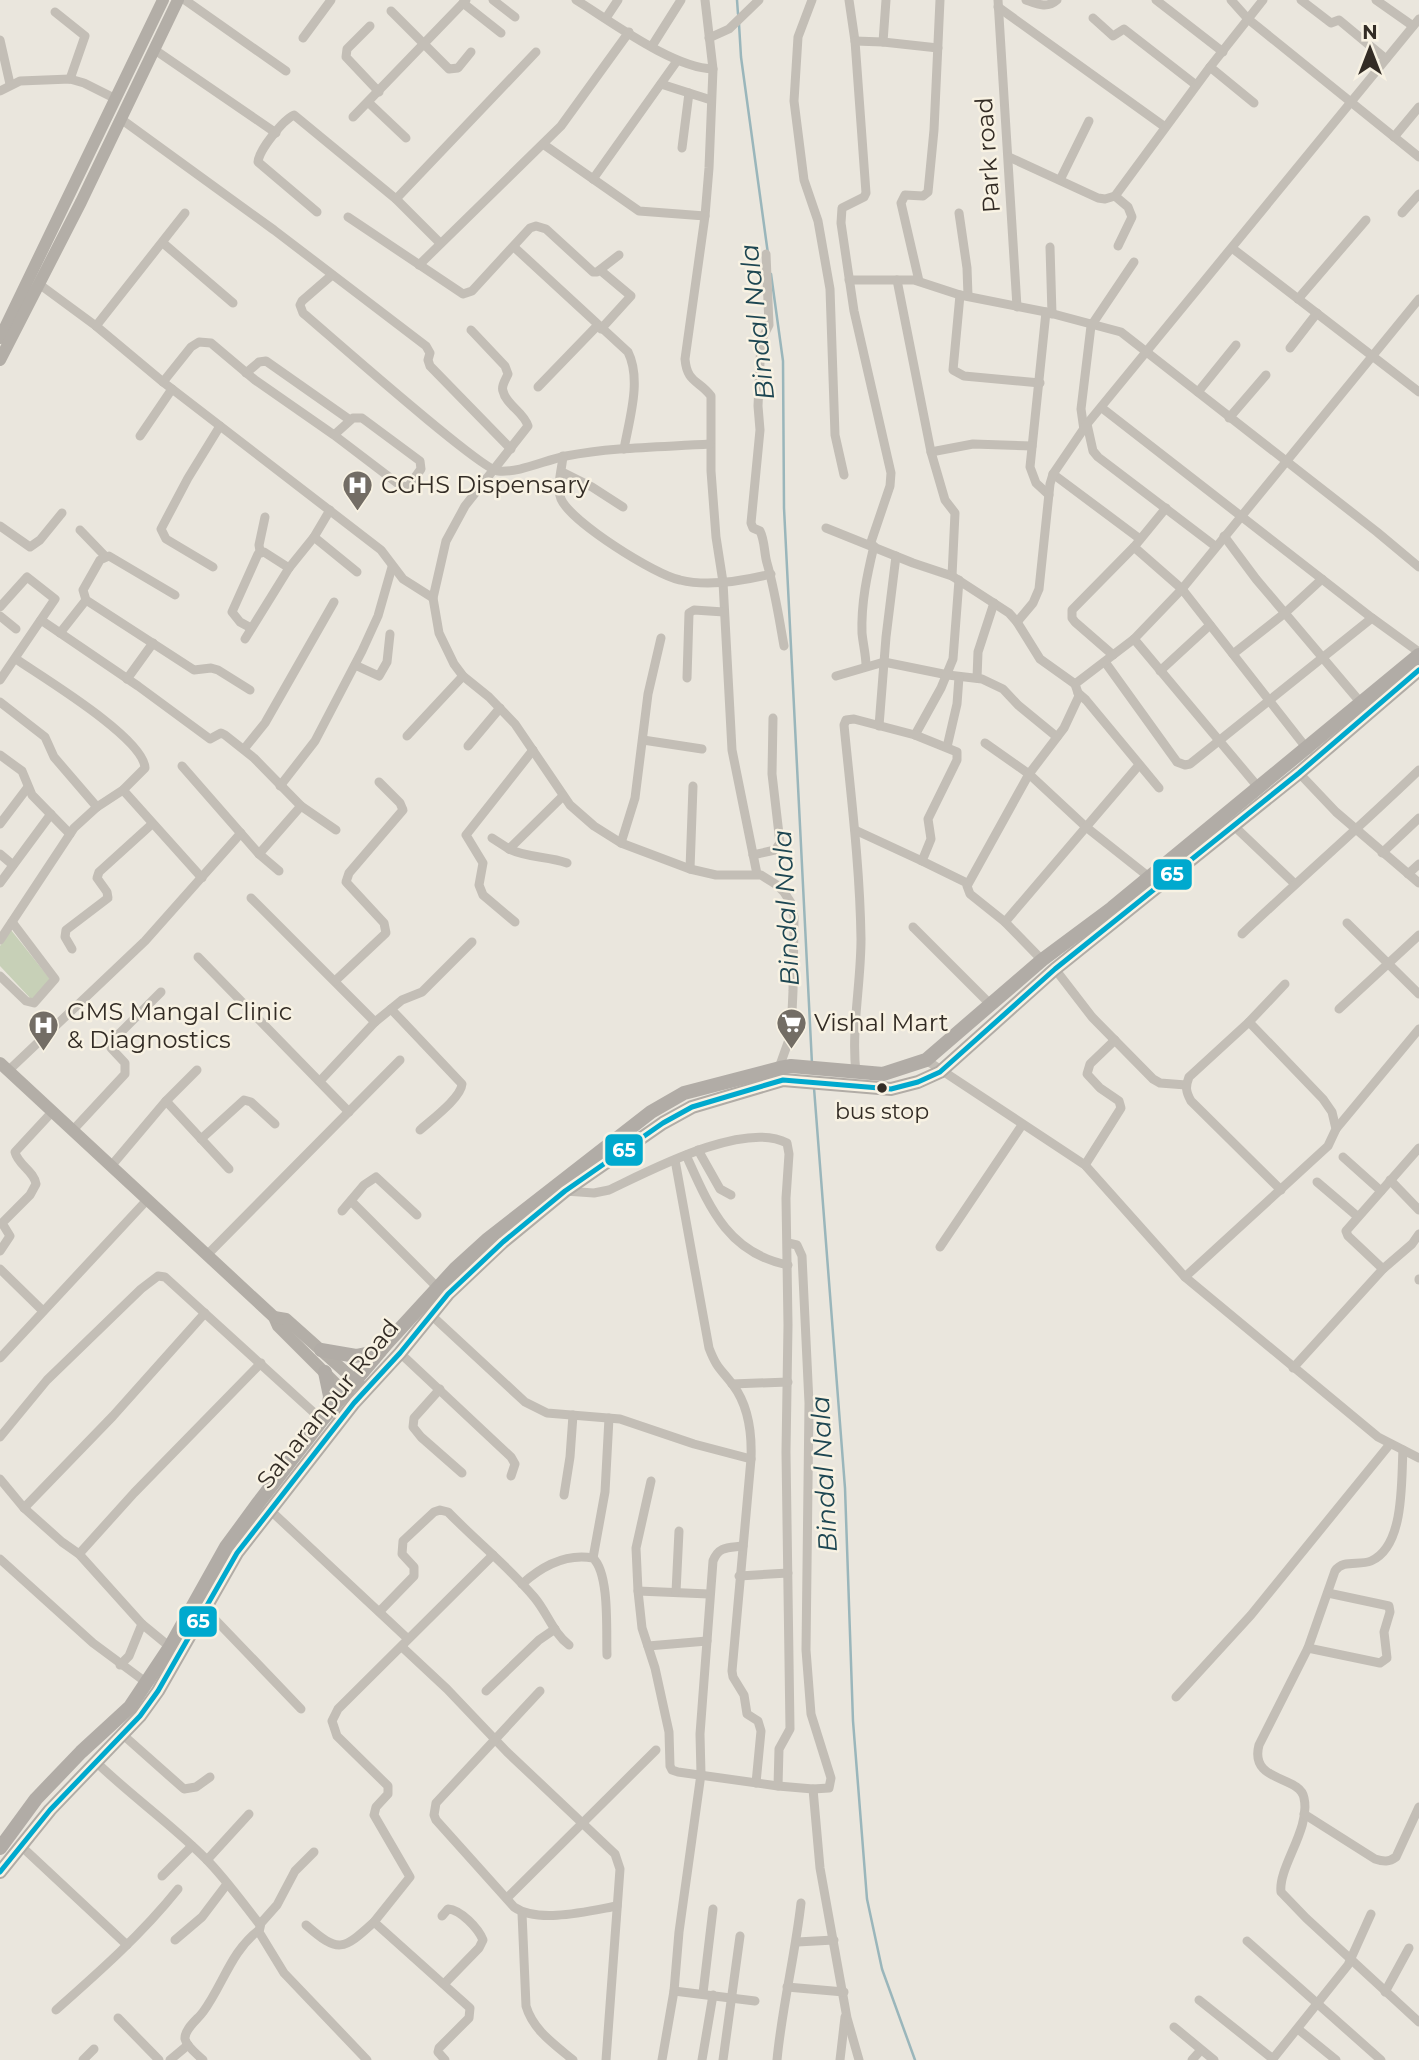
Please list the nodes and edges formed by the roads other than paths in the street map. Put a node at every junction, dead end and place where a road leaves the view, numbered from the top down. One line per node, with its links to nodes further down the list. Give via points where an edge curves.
1 (163, 0): 58 (street)
2 (178, 0): 42 (street)
3 (185, 0): 50 (street)
4 (331, 0): 34 (street)
5 (494, 0): 26 (street)
6 (576, 0): 27 (street)
7 (618, 0): 27 (street)
8 (681, 0): 40 (street)
9 (705, 0): 35 (street)
10 (812, 0): 144 (street, via 798,37 794,102 804,180 818,221 830,289 835,435)
11 (849, 0): 37 (street)
12 (886, 0): 38 (street)
13 (940, 0): 41 (street)
14 (1026, 0): 15 (street, via 1051,5)
15 (1057, 0)
16 (1156, 0): 45 (street)
17 (1231, 0): 29 (street)
18 (1263, 0): 29 (street)
19 (1301, 0): 46 (street, via 1331,23 1339,20)
20 (1376, 0): 30 (street)
21 (758, 1): 35 (street, via 723,33)
22 (464, 2): 33 (street); 39 (street)
23 (998, 4): 67 (street); 74 (street, Park road)
24 (391, 11): 39 (street)
25 (55, 12): 51 (street, via 85,36)
26 (515, 17)
27 (606, 18): 32 (street)
28 (1093, 18): 54 (street, via 1113,36 1124,29)
29 (1248, 19): 45 (street); 60 (street)
30 (1416, 23): 46 (street)
31 (370, 26): 56 (street, via 347,49 346,57)
32 (629, 32): 40 (street); 71 (street)
33 (501, 33)
34 (303, 38)
35 (709, 38): 49 (street)
36 (0, 40): 52 (street)
37 (855, 41): 38 (street); 99 (street, via 866,192 840,214)
38 (883, 42): 41 (street)
39 (424, 45): 43 (street, via 452,70); 56 (street)
40 (652, 46): 47 (street)
41 (938, 48): 101 (street, via 928,192 905,195 901,203)
42 (155, 50): 65 (street); 68 (street)
43 (471, 52)
44 (536, 52): 79 (street)
45 (1223, 52): 48 (street)
46 (1386, 59): 60 (street)
47 (677, 61): 49 (street); 53 (street)
48 (1210, 67): 54 (street); 62 (street)
49 (713, 69): 59 (street)
50 (286, 71)
51 (70, 79): 52 (street); 58 (street)
52 (10, 84): 55 (street)
53 (661, 84): 57 (street); 75 (street)
54 (1196, 85): 67 (street)
55 (0, 91)
56 (379, 92): 61 (street)
57 (689, 93): 59 (street); 72 (street)
58 (116, 99): 114 (street)
59 (711, 100): 84 (street)
60 (1350, 101): 69 (street); 92 (street)
61 (368, 102): 64 (street); 70 (street)
62 (1254, 103)
63 (1419, 107): 69 (street)
64 (353, 117)
65 (121, 118): 98 (street); 102 (street)
66 (1089, 121): 76 (street)
67 (1165, 127): 78 (street)
68 (276, 133): 79 (street, via 294,115); 80 (street, via 258,162)
69 (1394, 137): 73 (street)
70 (405, 138)
71 (543, 144): 75 (street); 88 (street)
72 (682, 148)
73 (1419, 157)
74 (1009, 158): 76 (street); 107 (street, Park road)
75 (593, 179): 84 (street, via 639,211)
76 (1060, 180): 78 (street, via 1098,198)
77 (1419, 194): 83 (street)
78 (1115, 196): 89 (street, via 1132,217)
79 (396, 200): 88 (street)
80 (317, 212)
81 (959, 213): 103 (street, via 967,268)
82 (185, 214): 87 (street)
83 (1402, 214)
84 (705, 216): 134 (street, via 685,359 692,380 711,396)
85 (348, 217): 96 (street)
86 (1366, 220): 104 (street)
87 (163, 243): 106 (street); 110 (street)
88 (440, 243): 96 (street)
89 (1118, 246)
90 (514, 247): 96 (street, via 468,293 455,290); 97 (street, via 530,228 540,226 589,270); 112 (street)
91 (1050, 247): 108 (street)
92 (1232, 248): 104 (street); 117 (street)
93 (766, 254): 168 (street, via 769,326 761,341 760,429 751,523 763,536)
94 (619, 255): 97 (street)
95 (1134, 262): 111 (street)
96 (418, 265)
97 (600, 270): 112 (street, via 631,296)
98 (332, 275): 136 (street, via 426,346 430,366); 141 (street, via 302,301 303,313)
99 (849, 280): 100 (street); 158 (street, via 891,473)
100 (897, 280): 101 (street); 138 (street)
101 (919, 281): 103 (street)
102 (39, 284): 110 (street); 119 (street)
103 (964, 295): 107 (street); 122 (street, via 953,370 964,376)
104 (1298, 299): 109 (street)
105 (1419, 299): 118 (street)
106 (233, 303)
107 (1017, 307): 108 (street)
108 (1049, 313): 111 (street); 122 (street)
109 (1317, 313): 116 (street); 118 (street)
110 (96, 326): 123 (street)
111 (1091, 326): 117 (street, via 1121,332); 131 (street, via 1081,409)
112 (599, 327): 124 (street); 137 (street, via 623,346 631,359 633,392)
113 (471, 331): 136 (street, via 505,366 508,374 503,394 528,423)
114 (0, 338)
115 (1236, 345): 125 (street)
116 (1290, 348)
117 (1148, 352): 125 (street); 127 (street)
118 (1371, 356): 126 (street); 140 (street)
119 (0, 360)
120 (246, 373): 123 (street, via 205,341 191,347); 129 (street, via 266,361); 132 (street)
121 (1266, 375): 128 (street)
122 (1040, 383): 135 (street)
123 (167, 385): 130 (street); 133 (street)
124 (538, 387)
125 (1198, 392): 128 (street)
126 (1419, 392)
127 (1102, 408): 131 (street); 150 (street)
128 (1229, 418): 140 (street)
129 (350, 420): 132 (street); 132 (street, via 362,418 420,461 421,469 408,487)
130 (220, 426): 148 (street); 163 (street, via 161,529 166,539)
131 (1086, 427): 143 (street); 147 (street, via 1095,454)
132 (334, 435)
133 (140, 436)
134 (710, 444): 137 (street); 171 (street)
135 (1032, 446): 138 (street, via 974,444); 145 (street, via 1031,473)
136 (511, 449): 141 (street)
137 (624, 449): 139 (street)
138 (931, 452): 169 (street, via 945,500 955,513)
139 (563, 456): 141 (street); 142 (street)
140 (1286, 462): 150 (street); 166 (street)
141 (494, 471): 174 (street, via 449,534)
142 (562, 472): 146 (street); 171 (street, via 562,500 596,534 676,579)
143 (1053, 474): 145 (street); 157 (street)
144 (844, 475)
145 (1049, 495): 184 (street, via 1039,589)
146 (623, 507)
147 (1166, 508): 157 (street); 159 (street)
148 (330, 510): 156 (street); 164 (street, via 381,550)
149 (62, 513): 152 (street, via 30,547)
150 (1241, 515): 155 (street); 170 (street)
151 (265, 517): 160 (street)
152 (0, 527)
153 (826, 528): 158 (street)
154 (80, 530): 161 (street)
155 (1224, 536): 159 (street); 180 (street)
156 (314, 537): 165 (street); 167 (street)
157 (1137, 543): 172 (street); 199 (street, via 1071,614)
158 (872, 546): 162 (street); 202 (street, via 863,609)
159 (1215, 546): 172 (street)
160 (260, 551): 165 (street); 186 (street, via 232,612)
161 (105, 556): 173 (street); 175 (street, via 83,590)
162 (896, 556): 169 (street); 200 (street)
163 (213, 567)
164 (392, 567): 174 (street); 201 (street, via 378,616)
165 (289, 568): 186 (street)
166 (1419, 568)
167 (357, 572)
168 (771, 574): 171 (street); 194 (street)
169 (955, 578): 177 (street); 205 (street, via 955,646)
170 (1322, 579): 180 (street); 182 (street)
171 (723, 582): 179 (street)
172 (1182, 589): 185 (street); 192 (street)
173 (175, 595)
174 (433, 598): 206 (street, via 439,633)
175 (86, 600): 188 (street); 193 (street)
176 (334, 602): 229 (street, via 265,723)
177 (994, 603): 184 (street); 211 (street, via 978,652)
178 (0, 607): 183 (street, via 22,579 29,577 55,599)
179 (724, 612): 210 (street, via 691,611); 268 (street, via 732,750)
180 (1285, 613): 196 (street); 197 (street)
181 (0, 617): 187 (street)
182 (1373, 618): 195 (street); 197 (street)
183 (41, 620): 188 (street); 198 (street)
184 (1017, 622): 213 (street, via 1040,659)
185 (1210, 625): 196 (street); 204 (street)
186 (251, 628): 191 (street)
187 (16, 629)
188 (60, 633): 209 (street)
189 (390, 634): 201 (street, via 387,662 379,676)
190 (661, 638): 224 (street)
191 (245, 639)
192 (1134, 639): 199 (street); 204 (street)
193 (153, 643): 209 (street); 214 (street, via 194,670 218,670)
194 (784, 646)
195 (1419, 653): 217 (main road)
196 (1233, 654): 215 (street)
197 (1324, 658): 215 (street); 217 (street)
198 (16, 659): 212 (street); 245 (street, via 115,727 139,752 145,768)
199 (1109, 659): 213 (street); 225 (street, via 1181,765 1190,764)
200 (884, 662): 202 (street); 205 (street); 220 (street)
201 (355, 665): 240 (street, via 315,741)
202 (866, 666): 207 (street)
203 (1419, 670): 232 (main road)
204 (1160, 671): 225 (street)
205 (948, 675): 208 (street); 221 (street)
206 (463, 676): 218 (street); 222 (street)
207 (836, 676)
208 (959, 677): 211 (street); 228 (street)
209 (127, 678): 229 (street, via 210,740 223,733)
210 (687, 678)
211 (977, 678): 223 (street, via 1003,689)
212 (0, 680)
213 (1077, 689): 223 (street, via 1076,702); 234 (street)
214 (250, 690)
215 (1269, 699): 225 (street); 232 (street)
216 (0, 702): 249 (street, via 45,737 54,757)
217 (1361, 702): 232 (main road)
218 (500, 708): 227 (street); 230 (street)
219 (773, 718): 268 (street, via 773,782 780,843 775,850)
220 (879, 726): 221 (street); 258 (street, via 849,719 844,724)
221 (915, 735): 228 (street)
222 (407, 736)
223 (1057, 737): 238 (street)
224 (643, 740): 231 (street); 263 (street, via 635,798)
225 (1220, 740): 243 (street)
226 (985, 743): 238 (street)
227 (468, 746)
228 (947, 747): 269 (street, via 957,752 957,760 928,820 931,839)
229 (244, 749): 240 (street)
230 (533, 750): 246 (street); 285 (street, via 466,835 483,863 479,885 483,895)
231 (702, 750)
232 (1310, 753): 237 (main road); 243 (main road)
233 (0, 755): 242 (street, via 22,771)
234 (1139, 765): 244 (street); 256 (street)
235 (182, 766): 260 (street)
236 (1419, 770): 259 (street)
237 (1299, 773): 255 (main road); 259 (street)
238 (1029, 774): 256 (street); 280 (street)
239 (379, 782): 299 (street, via 403,810 346,882 384,923 386,933)
240 (280, 786): 248 (street)
241 (693, 786): 273 (street)
242 (27, 787): 250 (street); 251 (street)
243 (1258, 787): 277 (main road)
244 (1159, 788)
245 (123, 790): 249 (street); 254 (street)
246 (563, 796): 263 (street, via 569,806); 264 (street)
247 (0, 804): 250 (street)
248 (300, 806): 257 (street); 266 (street)
249 (97, 807): 261 (street)
250 (9, 811): 253 (street)
251 (51, 814): 261 (street); 272 (street)
252 (1419, 818): 265 (street)
253 (0, 824)
254 (152, 824): 278 (street); 293 (street, via 99,872 97,878 108,898 66,930)
255 (1233, 825): 282 (street); 297 (main road)
256 (1086, 827): 277 (street); 286 (street)
257 (336, 830)
258 (855, 830): 269 (street); 316 (street, via 861,939 853,1046)
259 (1356, 831): 265 (street); 282 (street)
260 (242, 833): 266 (street); 278 (street)
261 (70, 834): 284 (street)
262 (492, 838): 264 (street)
263 (621, 843): 273 (street)
264 (509, 849): 270 (street)
265 (1382, 853): 276 (street)
266 (259, 854): 274 (street)
267 (0, 855): 272 (street)
268 (753, 855): 275 (street)
269 (922, 862): 280 (street)
270 (567, 863)
271 (1419, 864): 276 (street)
272 (13, 865): 279 (street)
273 (690, 869): 275 (street, via 725,876)
274 (279, 872)
275 (757, 874): 315 (street, via 781,888 793,910 792,1029)
276 (1408, 874): 281 (street)
277 (1149, 877): 295 (main road)
278 (202, 878): 312 (street, via 145,941)
279 (0, 883)
280 (967, 883): 286 (street, via 970,894)
281 (1419, 883)
282 (1295, 884): 289 (street)
283 (251, 898): 299 (street)
284 (12, 922): 291 (street); 298 (street, via 55,979 36,1003 31,1003)
285 (515, 922)
286 (1005, 922): 295 (street)
287 (1347, 923): 296 (street)
288 (913, 927): 303 (street)
289 (1242, 934)
290 (1419, 935): 296 (street)
291 (0, 940)
292 (472, 942): 304 (street, via 422,992)
293 (72, 949)
294 (198, 957): 317 (street)
295 (1042, 960): 303 (main road)
296 (1390, 963): 302 (street); 305 (street)
297 (1055, 969): 309 (street); 314 (main road)
298 (0, 976)
299 (335, 981): 307 (street)
300 (1285, 984): 306 (street)
301 (161, 992): 325 (street, via 113,1040 111,1048 125,1063 125,1074)
302 (1419, 994)
303 (991, 1005): 311 (main road)
304 (391, 1009): 307 (street); 326 (street, via 462,1084 462,1090)
305 (1339, 1009)
306 (1249, 1021): 318 (street); 324 (street, via 1323,1099)
307 (375, 1022): 317 (street)
308 (1419, 1029): 324 (street)
309 (1115, 1040): 318 (street, via 1153,1079); 334 (street, via 1090,1064 1087,1074 1119,1101 1121,1108)
310 (400, 1060): 321 (street)
311 (926, 1060): 314 (street); 316 (main road)
312 (4, 1067): 320 (street)
313 (197, 1070): 319 (street)
314 (940, 1072): 316 (main road, via 891,1089); 323 (street)
315 (786, 1073): 316 (main road); 338 (main road, Saharanpur Road, via 684,1093 651,1112)
316 (856, 1079)
317 (320, 1081): 321 (street)
318 (1186, 1085): 339 (street, via 1191,1101)
319 (166, 1101): 327 (street); 333 (street)
320 (53, 1111): 325 (street); 352 (street, via 15,1152 36,1184 2,1223 10,1236)
321 (349, 1112): 353 (street)
322 (275, 1124): 327 (street, via 244,1100)
323 (1022, 1125): 334 (street); 351 (street)
324 (1336, 1129): 339 (street, via 1328,1146)
325 (73, 1130): 333 (street)
326 (420, 1130)
327 (201, 1139): 335 (street)
328 (1419, 1148): 336 (street)
329 (698, 1150): 330 (street); 341 (street, via 720,1189); 349 (street, via 751,1137 787,1143)
330 (686, 1155): 332 (street); 354 (street, via 704,1195 731,1236 763,1257)
331 (1343, 1157): 340 (street)
332 (675, 1160): 338 (street, via 608,1190); 371 (street, via 707,1339 717,1368)
333 (112, 1165): 342 (street)
334 (1085, 1165): 357 (street)
335 (229, 1169)
336 (1390, 1180): 340 (street); 344 (street)
337 (1317, 1182): 347 (street)
338 (558, 1189): 358 (main road, Saharanpur Road, via 488,1239); 361 (main road, Saharanpur Road)
339 (1281, 1190): 357 (street)
340 (1381, 1191): 347 (street)
341 (731, 1195)
342 (147, 1200): 353 (street); 359 (street)
343 (351, 1201): 345 (street); 346 (street, via 376,1177); 358 (street)
344 (1419, 1210)
345 (342, 1211)
346 (417, 1215)
347 (1357, 1216): 356 (street, via 1347,1227 1348,1236)
348 (1419, 1234): 350 (street)
349 (788, 1243): 354 (street); 429 (street, via 797,1245 802,1255 809,1403 809,1693 831,1779 829,1788)
350 (1415, 1246): 356 (street)
351 (940, 1247)
352 (0, 1251)
353 (206, 1255): 362 (street)
354 (788, 1265): 370 (street)
355 (0, 1269): 359 (street)
356 (1382, 1269): 368 (street)
357 (1185, 1276): 368 (street)
358 (438, 1288): 364 (main road, Saharanpur Road)
359 (43, 1311): 366 (street)
360 (205, 1313): 367 (street); 378 (street, via 159,1276 47,1380); 388 (street)
361 (430, 1314): 365 (main road, Saharanpur Road); 375 (street, via 525,1402 547,1413)
362 (274, 1317): 363 (street, via 286,1319); 369 (street)
363 (321, 1350): 364 (main road, via 356,1356); 372 (street)
364 (380, 1351): 372 (main road, Saharanpur Road)
365 (400, 1353): 372 (main road, Saharanpur Road); 373 (street)
366 (0, 1358)
367 (261, 1363): 376 (street); 393 (street)
368 (1293, 1368): 379 (street)
369 (324, 1372): 374 (street); 376 (main road, via 328,1384)
370 (788, 1382): 371 (street); 397 (street)
371 (732, 1384): 382 (street, via 751,1430)
372 (361, 1386): 374 (main road, Saharanpur Road)
373 (440, 1390): 383 (street, via 414,1418 413,1427); 384 (street, via 514,1460)
374 (350, 1398): 376 (main road, Saharanpur Road); 389 (main road, Saharanpur Road)
375 (573, 1415): 377 (street); 387 (street)
376 (325, 1417): 392 (main road, Saharanpur Road)
377 (609, 1418): 382 (street); 395 (street, via 606,1492)
378 (0, 1437)
379 (1391, 1444): 380 (street); 419 (street, via 1251,1615)
380 (1403, 1450): 381 (street); 402 (street, via 1396,1527 1375,1558 1338,1566)
381 (1419, 1458)
382 (751, 1459): 391 (street)
383 (462, 1473)
384 (511, 1476)
385 (0, 1479): 388 (street)
386 (650, 1481): 400 (street, via 636,1548)
387 (564, 1495)
388 (24, 1508): 393 (street)
389 (271, 1511): 392 (main road, Saharanpur Road); 405 (street)
390 (679, 1531): 401 (street)
391 (743, 1546): 398 (street); 403 (street, via 716,1553)
392 (232, 1550): 404 (main road, Saharanpur Road); 412 (main road, Saharanpur Road)
393 (79, 1554): 406 (street)
394 (493, 1555): 399 (street); 405 (street, via 448,1512 437,1511 403,1541 402,1554 414,1567 414,1576); 409 (street)
395 (593, 1558): 399 (street, via 547,1564); 414 (street, via 604,1586)
396 (0, 1559): 415 (street)
397 (788, 1573): 398 (street); 428 (street, via 790,1729 779,1749)
398 (740, 1576): 427 (street, via 732,1671 747,1714 758,1721 761,1731)
399 (522, 1584): 407 (street)
400 (638, 1591): 401 (street); 411 (street)
401 (676, 1592): 403 (street)
402 (1328, 1593): 413 (street); 413 (street, via 1390,1606 1384,1632 1387,1658 1380,1663)
403 (709, 1594): 408 (street)
404 (205, 1609): 420 (street); 421 (main road, Saharanpur Road, via 158,1691)
405 (380, 1611): 409 (street)
406 (142, 1624): 412 (street); 415 (street, via 129,1656)
407 (555, 1629): 410 (street); 417 (street)
408 (707, 1641): 411 (street); 425 (street)
409 (405, 1643): 422 (street); 450 (street, via 331,1721 337,1736 388,1786 374,1815 410,1877)
410 (569, 1645)
411 (648, 1646): 425 (street, via 669,1732 670,1766)
412 (170, 1647): 416 (main road, Saharanpur Road)
413 (1307, 1648): 431 (street, via 1259,1745 1258,1756 1273,1776 1301,1790)
414 (607, 1655)
415 (120, 1665): 416 (street)
416 (147, 1683): 436 (main road, Saharanpur Road, via 130,1707 36,1800)
417 (486, 1691)
418 (540, 1691): 422 (street)
419 (1176, 1697)
420 (300, 1710)
421 (122, 1734): 424 (main road, Saharanpur Road); 426 (street, via 184,1789)
422 (495, 1739): 433 (street); 443 (street, via 436,1802 434,1815)
423 (656, 1750): 433 (street)
424 (95, 1761): 434 (main road, Saharanpur Road); 435 (street)
425 (701, 1774): 427 (street); 463 (street)
426 (210, 1777)
427 (756, 1783): 428 (street)
428 (778, 1786): 429 (street)
429 (813, 1789): 455 (street, via 820,1868)
430 (1419, 1807): 431 (street, via 1390,1861 1376,1858)
431 (1304, 1811): 460 (street, via 1281,1892)
432 (248, 1814): 438 (street)
433 (583, 1821): 443 (street); 445 (street, via 619,1862)
434 (21, 1846): 439 (main road, Saharanpur Road); 458 (street)
435 (192, 1846): 438 (street); 440 (street)
436 (0, 1848)
437 (314, 1852): 452 (street, via 295,1871)
438 (207, 1860): 441 (street)
439 (0, 1872)
440 (162, 1876)
441 (227, 1884): 452 (street); 454 (street, via 202,1917)
442 (178, 1889): 458 (street)
443 (507, 1898): 447 (street)
444 (801, 1903): 457 (street)
445 (617, 1906): 447 (street, via 581,1913); 488 (street)
446 (713, 1909): 466 (street)
447 (522, 1913): 487 (street, via 529,2017)
448 (1371, 1914): 460 (street)
449 (442, 1916): 461 (street, via 448,1909 454,1910 483,1940)
450 (374, 1922): 451 (street, via 350,1944 336,1945 326,1943); 461 (street)
451 (306, 1925)
452 (259, 1928): 477 (street, via 231,1961 208,2005 186,2032); 485 (street, via 284,1973)
453 (740, 1936): 467 (street)
454 (174, 1940)
455 (834, 1940): 457 (street); 464 (street)
456 (1247, 1941): 470 (street)
457 (797, 1942): 462 (street)
458 (127, 1945): 472 (street)
459 (1409, 1948): 465 (street)
460 (1351, 1959): 465 (street); 470 (street)
461 (444, 1984): 486 (street, via 471,2012 439,2048)
462 (787, 1987): 464 (street); 492 (street)
463 (674, 1991): 466 (street); 489 (street)
464 (844, 1992): 471 (street)
465 (1385, 1992): 474 (street)
466 (708, 1994): 467 (street); 490 (street)
467 (731, 1997): 469 (street); 491 (street)
468 (1199, 2000): 480 (street)
469 (755, 2001)
470 (1317, 2003): 476 (street); 498 (street)
471 (846, 2008): 493 (street); 494 (street)
472 (56, 2010)
473 (118, 2018): 482 (street)
474 (1419, 2022)
475 (1174, 2027): 479 (street)
476 (1298, 2029): 480 (street); 497 (street)
477 (188, 2045): 483 (street); 484 (street)
478 (94, 2049): 481 (street)
479 (1201, 2050): 495 (street); 496 (street)
480 (1272, 2059)
481 (83, 2060)
482 (159, 2060)
483 (170, 2060)
484 (203, 2060)
485 (367, 2060)
486 (444, 2060)
487 (573, 2060)
488 (606, 2060)
489 (662, 2060)
490 (702, 2060)
491 (723, 2060)
492 (777, 2060)
493 (839, 2060)
494 (859, 2060)
495 (1192, 2060)
496 (1214, 2060)
497 (1336, 2060)
498 (1381, 2060)

